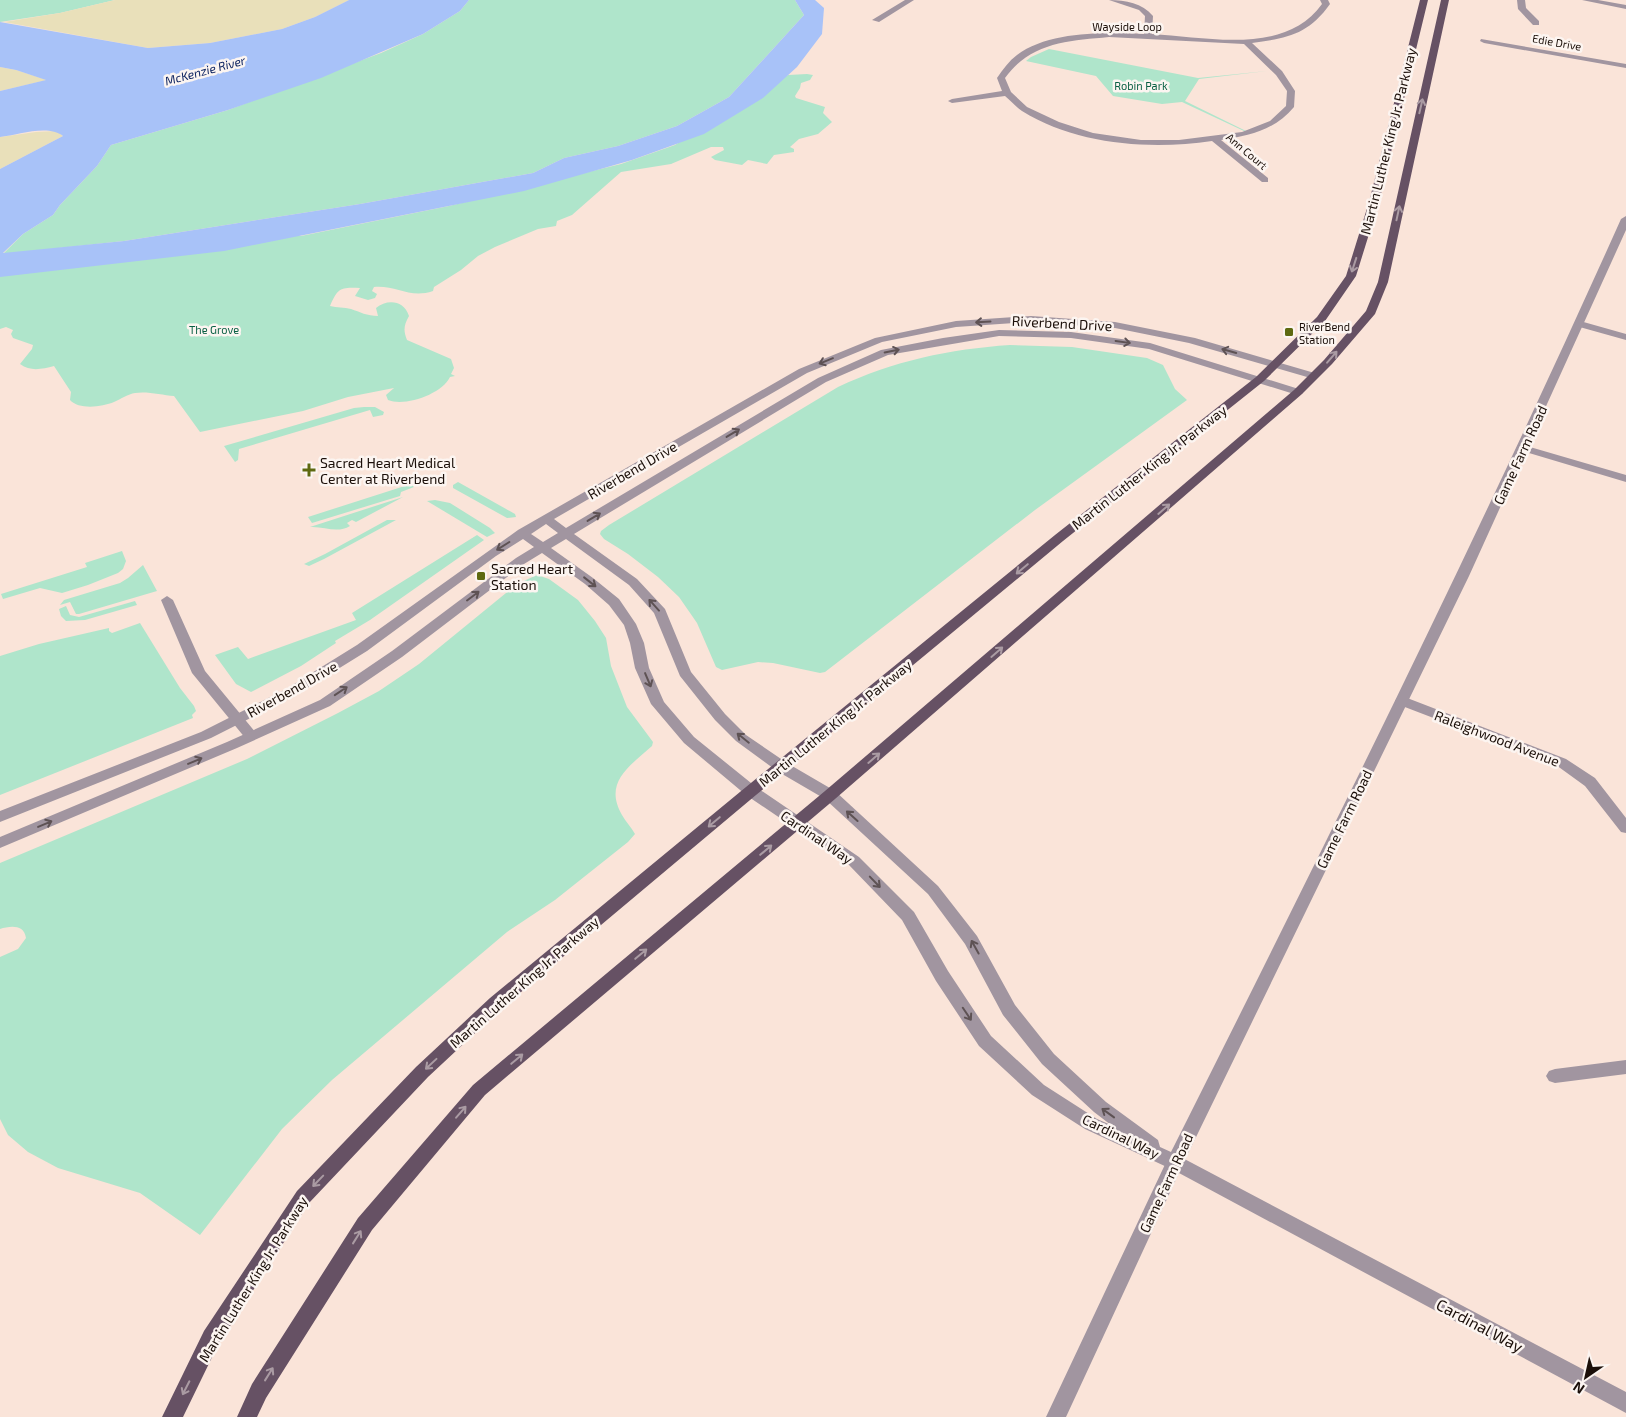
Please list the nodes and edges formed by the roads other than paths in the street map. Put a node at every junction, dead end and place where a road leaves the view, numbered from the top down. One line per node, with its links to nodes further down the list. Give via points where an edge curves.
1 (910, 0): 9 (street)
2 (1113, 0): 11 (street, via 1142,8 1149,16)
3 (1324, 0): 13 (street, Wayside Loop, via 1326,4 1317,19 1301,29 1284,36)
4 (1424, 0): 22 (main road, Martin Luther King Jr. Parkway, one-way to 22, via 1374,202 1351,276 1321,319)
5 (1445, 0): 23 (main road, Martin Luther King Jr. Parkway, one-way to 5, via 1371,312 1383,282)
6 (1521, 0): 10 (street, via 1522,9)
7 (1586, 0): 8 (street)
8 (1626, 7)
9 (876, 20)
10 (1536, 23)
11 (1148, 35): 13 (street, Wayside Loop); 15 (street, Wayside Loop, via 1109,34 1045,44 1024,53 1008,66 1001,78)
12 (1484, 41): 14 (street, Edie Drive)
13 (1246, 42): 17 (street, via 1279,73 1291,91 1290,107 1273,123 1244,134)
14 (1626, 66)
15 (1007, 93): 16 (street); 17 (street, via 1024,109 1056,124 1092,135 1141,143 1179,143)
16 (952, 100)
17 (1214, 138): 18 (street, Ann Court)
18 (1264, 180)
19 (1626, 219): 20 (street, Game Farm Road)
20 (1580, 324): 21 (street); 26 (street, Game Farm Road)
21 (1626, 337)
22 (1276, 364): 23 (street, Riverbend Drive); 24 (main road, Martin Luther King Jr. Parkway); 28 (street, Riverbend Drive, one-way to 28, via 1191,340 1115,325 1031,319 956,324 879,340 803,371)
23 (1314, 376): 25 (main road, Martin Luther King Jr. Parkway)
24 (1260, 379): 25 (street, Riverbend Drive); 29 (street, Riverbend Drive, one-way to 24, via 822,380 885,352 999,333 1072,335 1150,346); 36 (main road, Martin Luther King Jr. Parkway, one-way to 36, via 1059,538)
25 (1298, 392): 38 (main road, Martin Luther King Jr. Parkway, one-way to 25)
26 (1523, 448): 27 (street); 33 (street, Game Farm Road)
27 (1626, 479)
28 (546, 519): 29 (street, Cardinal Way); 30 (street, Riverbend Drive)
29 (567, 533): 31 (street, Riverbend Drive); 36 (street, Cardinal Way, one-way to 29, via 741,738 720,717 685,673 660,612 634,582)
30 (522, 534): 31 (street, Cardinal Way); 34 (street, Riverbend Drive, one-way to 34, via 492,552 362,648 290,692)
31 (543, 548): 35 (street, Riverbend Drive, one-way to 31, via 324,702 397,654 520,561); 37 (street, Cardinal Way, one-way to 37, via 614,602 630,624 642,668 658,704 688,740)
32 (167, 600): 34 (street, via 199,673)
33 (1402, 702): 41 (street, Raleighwood Avenue, via 1561,762 1590,782); 45 (street, Game Farm Road)
34 (238, 718): 35 (street); 39 (street, Riverbend Drive, via 206,735)
35 (251, 736): 42 (street, Riverbend Drive, one-way to 35)
36 (782, 767): 37 (main road, Martin Luther King Jr. Parkway); 38 (street, Cardinal Way)
37 (751, 791): 40 (street, Cardinal Way); 47 (main road, Martin Luther King Jr. Parkway, one-way to 47, via 496,1003 422,1072 303,1197 212,1338)
38 (830, 796): 40 (main road, Martin Luther King Jr. Parkway); 45 (street, Cardinal Way, one-way to 38, via 1100,1107 1048,1059 1009,1010 971,940 933,890)
39 (0, 817)
40 (797, 824): 45 (street, Cardinal Way, one-way to 45, via 854,861 908,916 942,976 985,1041 1038,1090 1091,1124); 48 (main road, Martin Luther King Jr. Parkway, one-way to 40, via 259,1390 364,1224 480,1090)
41 (1626, 828)
42 (0, 843)
43 (1626, 1067): 44 (street)
44 (1554, 1076)
45 (1175, 1162): 46 (street, Cardinal Way); 49 (street, Game Farm Road)
46 (1626, 1403)
47 (172, 1417)
48 (247, 1417)
49 (1056, 1417)

